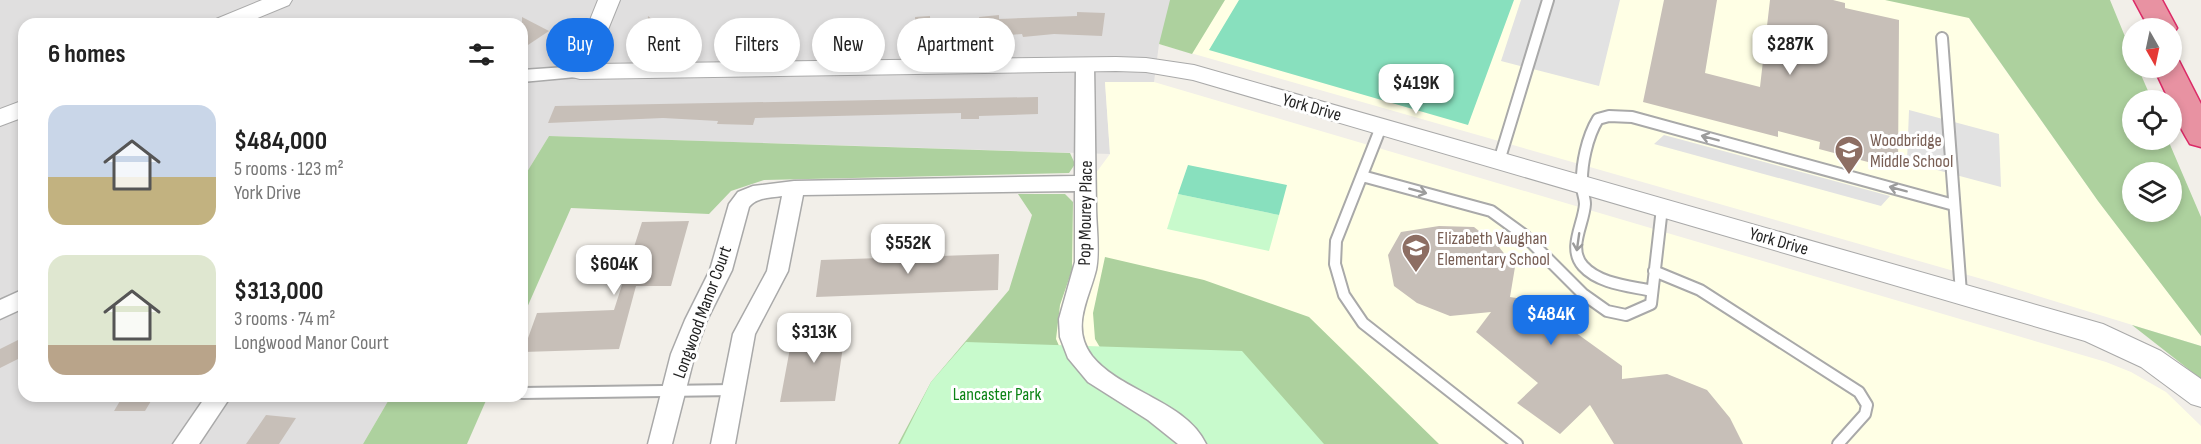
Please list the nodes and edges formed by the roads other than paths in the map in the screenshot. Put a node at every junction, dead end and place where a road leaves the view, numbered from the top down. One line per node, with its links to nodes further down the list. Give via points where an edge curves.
1 (281, 0): 6 (street)
2 (609, 0): 7 (street)
3 (1548, 0): 22 (lane)
4 (2143, 0): 8 (highway)
5 (2148, 0): 9 (highway)
6 (238, 18)
7 (602, 18)
8 (2149, 18)
9 (2158, 18)
10 (1942, 38): 27 (lane)
11 (1084, 64): 13 (street, York Drive); 20 (street, York Drive, via 1146,64 1177,69); 24 (street, Pop Mourey Place)
12 (2182, 67): 17 (highway)
13 (614, 71)
14 (580, 72): 15 (street, York Drive)
15 (528, 76)
16 (2174, 78): 21 (highway)
17 (2201, 105)
18 (18, 110): 19 (street)
19 (0, 118)
20 (1381, 127): 22 (street, York Drive); 23 (lane)
21 (2201, 136)
22 (1499, 161): 25 (street, York Drive)
23 (1362, 176): 30 (lane, one-way to 30, via 1491,211 1529,239 1596,307 1616,315 1637,314 1651,304); 43 (lane, via 1336,241 1336,278 1344,297 1363,323)
24 (1086, 183): 26 (street, Longwood Manor Court); 42 (street, Pop Mourey Place, via 1085,268 1070,318 1074,343 1092,373 1166,419)
25 (1582, 186): 27 (lane, one-way to 25, via 1620,116 1598,119 1594,125); 28 (street, York Drive); 30 (lane, one-way to 30, via 1586,201 1576,249 1578,258 1588,270 1604,278)
26 (795, 188): 34 (street, via 775,278 747,326); 35 (street, Longwood Manor Court, via 760,190 739,204 721,270 696,320)
27 (1954, 205): 31 (lane)
28 (1662, 208): 29 (lane); 31 (street, York Drive)
29 (1654, 271): 30 (lane); 44 (lane, via 1700,290 1859,392 1867,405 1865,414)
30 (1652, 291)
31 (1961, 293): 37 (street, York Drive, via 2122,343 2151,358)
32 (18, 301): 33 (street)
33 (0, 310)
34 (734, 390): 35 (lane); 41 (street)
35 (674, 391): 36 (lane); 40 (street, Longwood Manor Court)
36 (528, 393)
37 (2201, 395)
38 (215, 402): 39 (street)
39 (184, 444)
40 (660, 444)
41 (723, 444)
42 (1194, 444)
43 (1517, 444)
44 (1838, 444)

